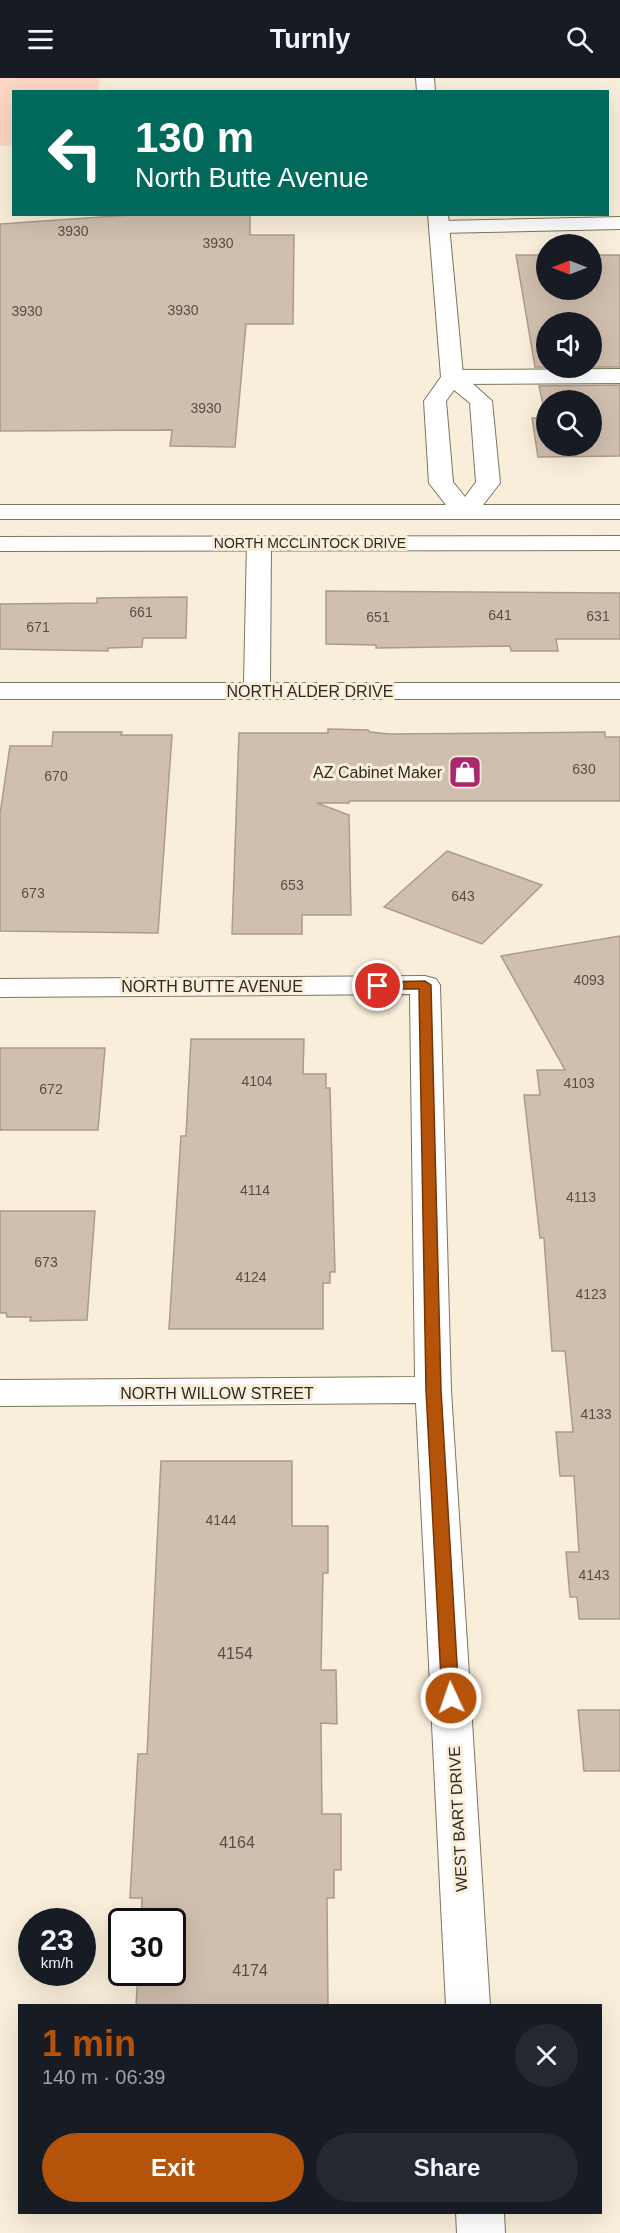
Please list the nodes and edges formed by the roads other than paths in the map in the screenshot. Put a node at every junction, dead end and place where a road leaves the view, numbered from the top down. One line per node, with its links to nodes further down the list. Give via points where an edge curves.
1 (438, 221): 2 (street); 4 (street)
2 (620, 223)
3 (620, 376): 4 (street)
4 (452, 377): 6 (street, via 435,401 441,483); 6 (street, via 481,402 488,483)
5 (0, 512): 6 (street, NORTH MCCLINTOCK DRIVE)
6 (465, 512): 7 (street, NORTH MCCLINTOCK DRIVE)
7 (620, 512)
8 (260, 543): 9 (street, NORTH MCCLINTOCK DRIVE); 10 (street, NORTH MCCLINTOCK DRIVE); 12 (street)
9 (620, 543)
10 (0, 544)
11 (0, 691): 12 (street, NORTH ALDER DRIVE)
12 (257, 691): 13 (street, NORTH ALDER DRIVE)
13 (620, 691)
14 (425, 985): 15 (street, NORTH BUTTE AVENUE); 16 (street, WEST BART DRIVE)
15 (0, 988)
16 (433, 1390): 17 (street, NORTH WILLOW STREET); 18 (street, WEST BART DRIVE)
17 (0, 1393)
18 (468, 2004)
19 (480, 2214): 20 (street)
20 (481, 2233)

